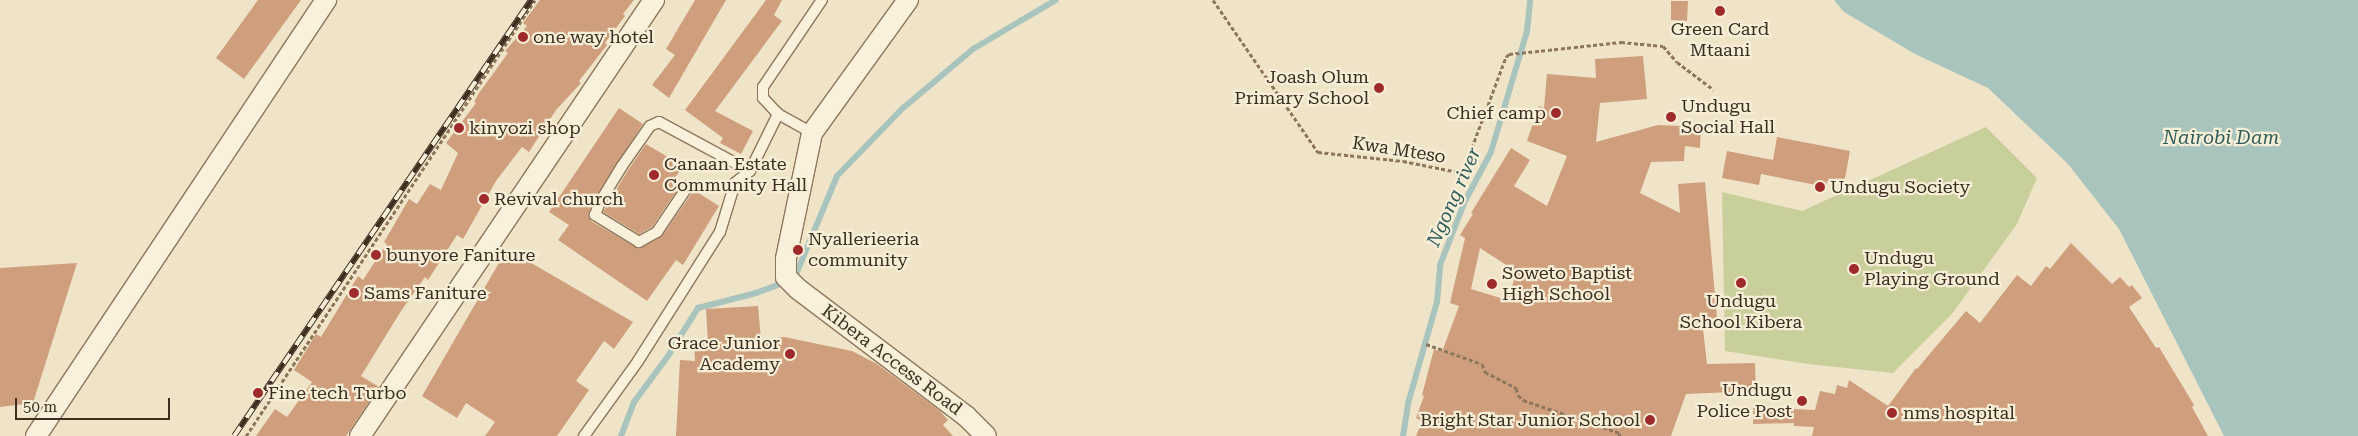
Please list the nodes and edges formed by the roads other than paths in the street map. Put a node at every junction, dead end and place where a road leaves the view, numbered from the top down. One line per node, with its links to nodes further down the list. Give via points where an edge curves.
1 (326, 0): 9 (street)
2 (654, 0): 10 (street)
3 (822, 0): 5 (lane, via 763,88 764,98)
4 (908, 0): 6 (street, Kibera Access Road)
5 (778, 114): 6 (lane); 7 (lane)
6 (812, 133): 12 (street, Kibera Access Road, via 786,259 791,281 966,416)
7 (750, 171): 8 (lane, via 659,122 650,126 622,166 595,215 639,242 657,232); 11 (lane, via 735,183 720,232 696,272)
8 (688, 186)
9 (36, 436)
10 (360, 436)
11 (584, 436)
12 (986, 436)

